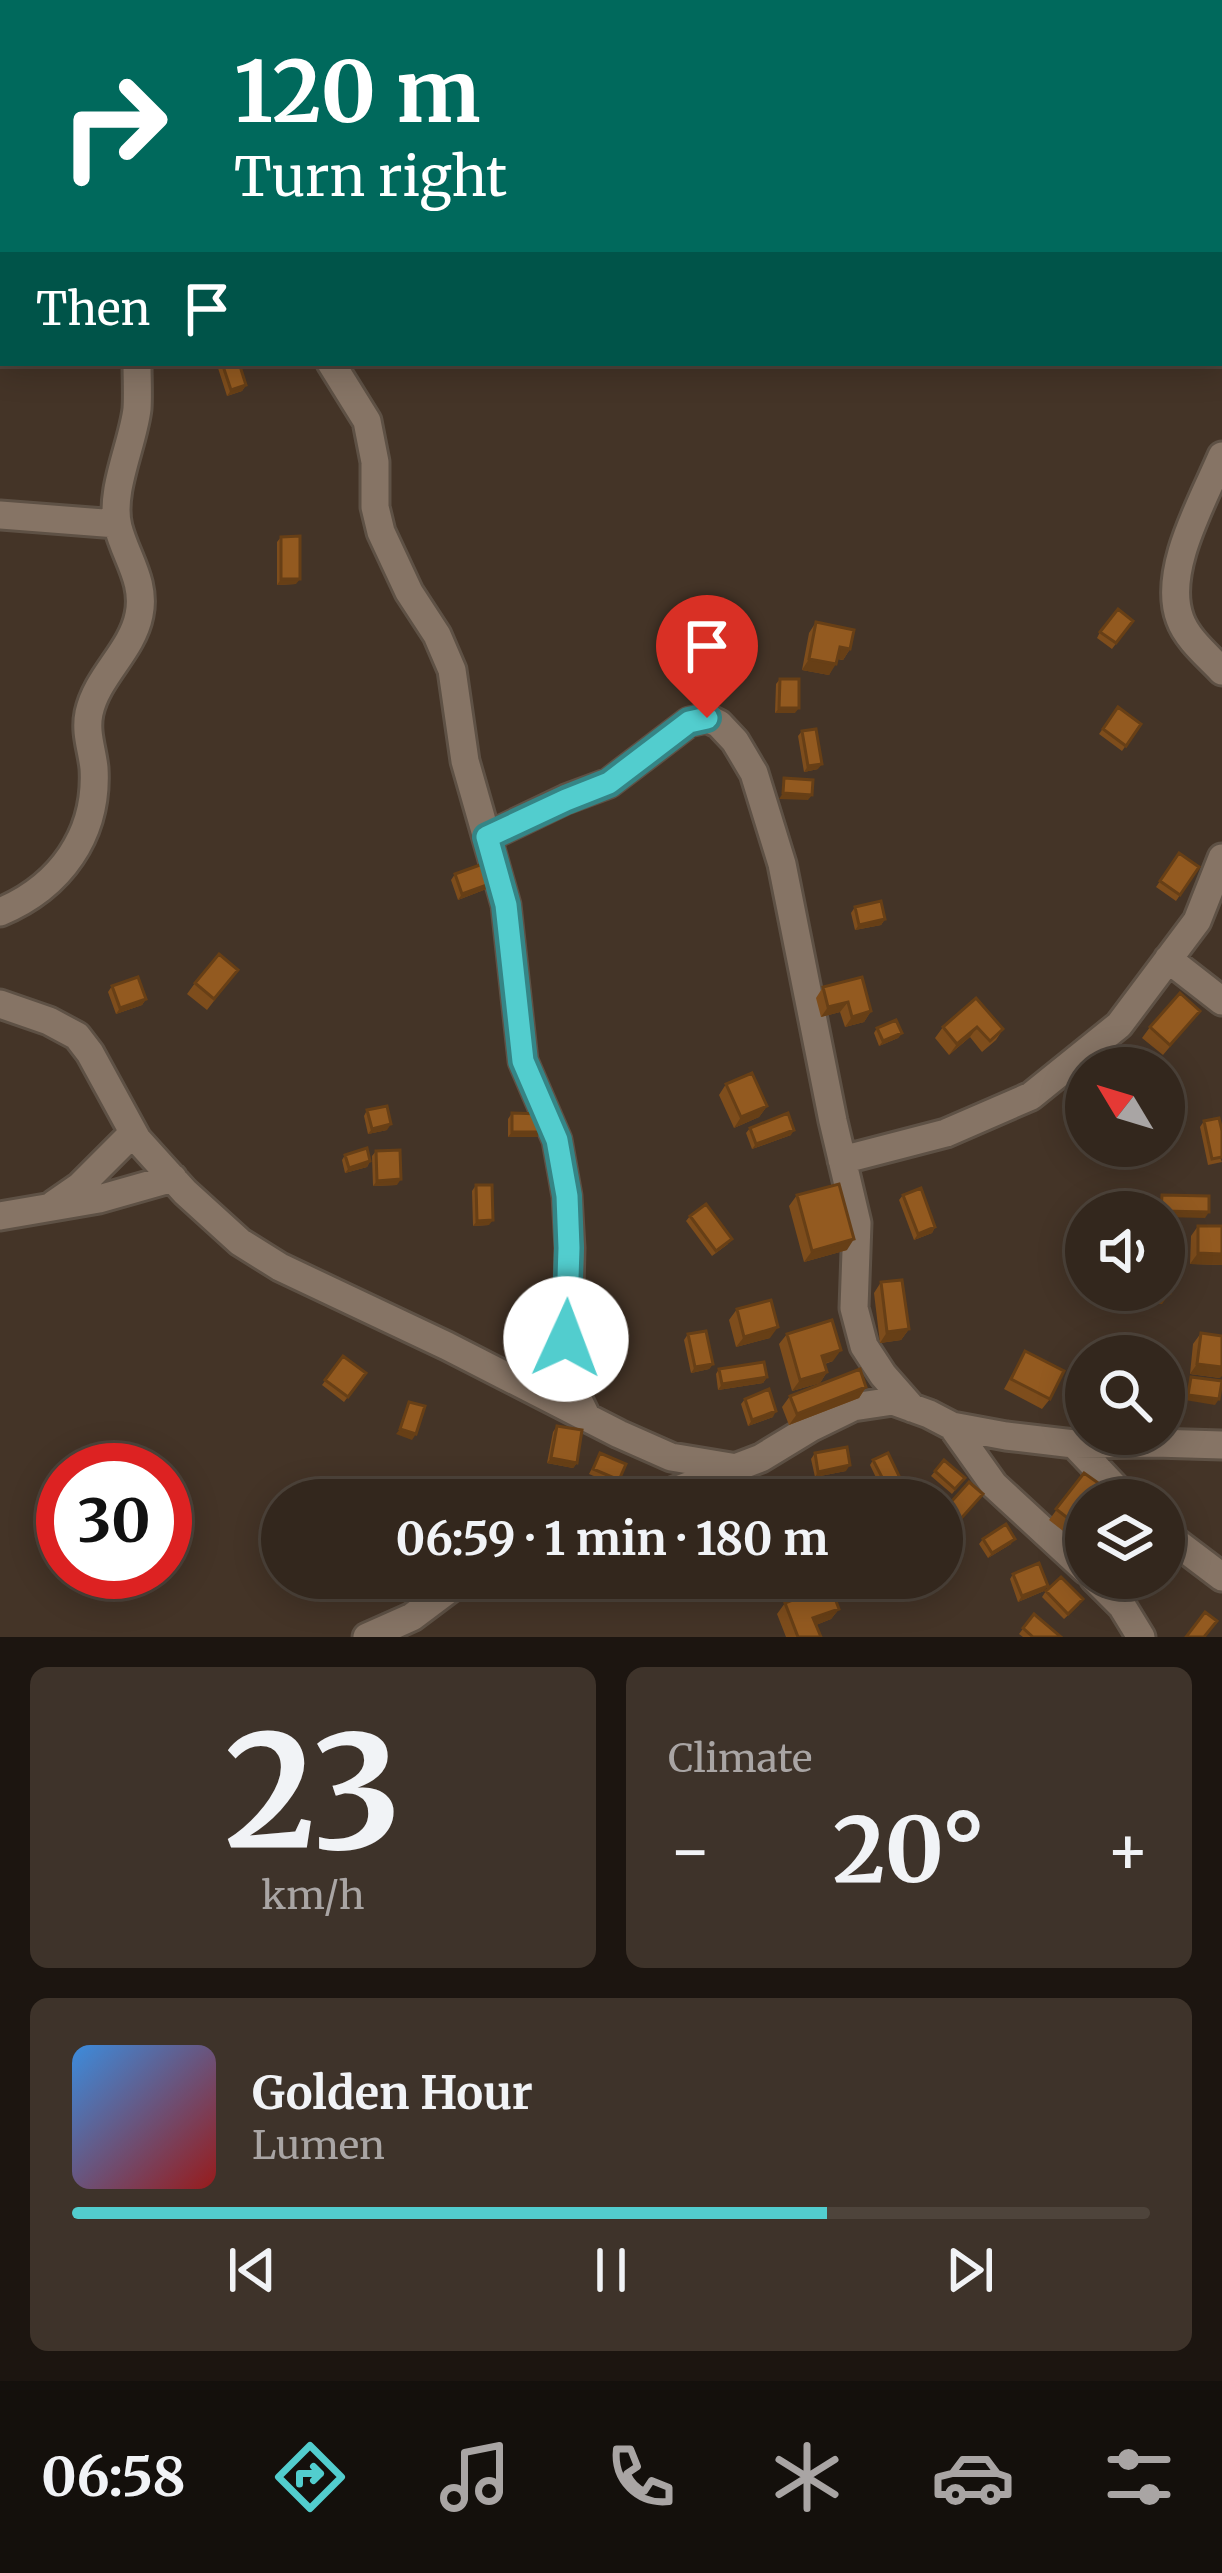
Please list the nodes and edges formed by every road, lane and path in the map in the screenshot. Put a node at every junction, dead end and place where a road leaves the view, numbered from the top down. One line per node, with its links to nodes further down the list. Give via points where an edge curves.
1 (137, 366): 5 (street)
2 (333, 366): 7 (street, via 367,421 381,532 452,670)
3 (1222, 456): 6 (street, via 1174,591 1180,622)
4 (0, 515): 5 (street)
5 (117, 524): 9 (street, via 135,566 139,618 92,701 89,815 65,868)
6 (1222, 671)
7 (487, 837): 14 (street, via 609,783 689,722 718,724 754,772 782,864); 19 (street, via 506,905 523,1061 557,1140 567,1196 566,1367)
8 (1222, 858): 10 (street, via 1197,921)
9 (0, 912)
10 (1168, 958): 11 (street); 14 (street, via 1119,1025 1031,1096 946,1133)
11 (1222, 1001)
12 (0, 1004): 13 (street, via 77,1036)
13 (133, 1132): 15 (street); 16 (street)
14 (842, 1160): 18 (street, via 857,1223 854,1308 864,1346)
15 (173, 1178): 16 (street); 19 (street, via 240,1242 280,1267)
16 (46, 1210): 17 (street)
17 (0, 1216)
18 (912, 1408): 20 (street); 25 (street, via 893,1401 853,1407)
19 (586, 1418): 25 (street, via 671,1457)
20 (952, 1426): 21 (street); 29 (street, via 994,1485)
21 (1065, 1443)
22 (1185, 1443): 23 (street)
23 (1222, 1445)
24 (1084, 1455): 27 (street)
25 (736, 1468): 26 (street)
26 (707, 1479)
27 (1107, 1479)
28 (1185, 1550): 30 (street)
29 (1065, 1551)
30 (1222, 1577)
31 (437, 1599): 33 (street)
32 (1115, 1599): 34 (street)
33 (367, 1637)
34 (1141, 1637)

